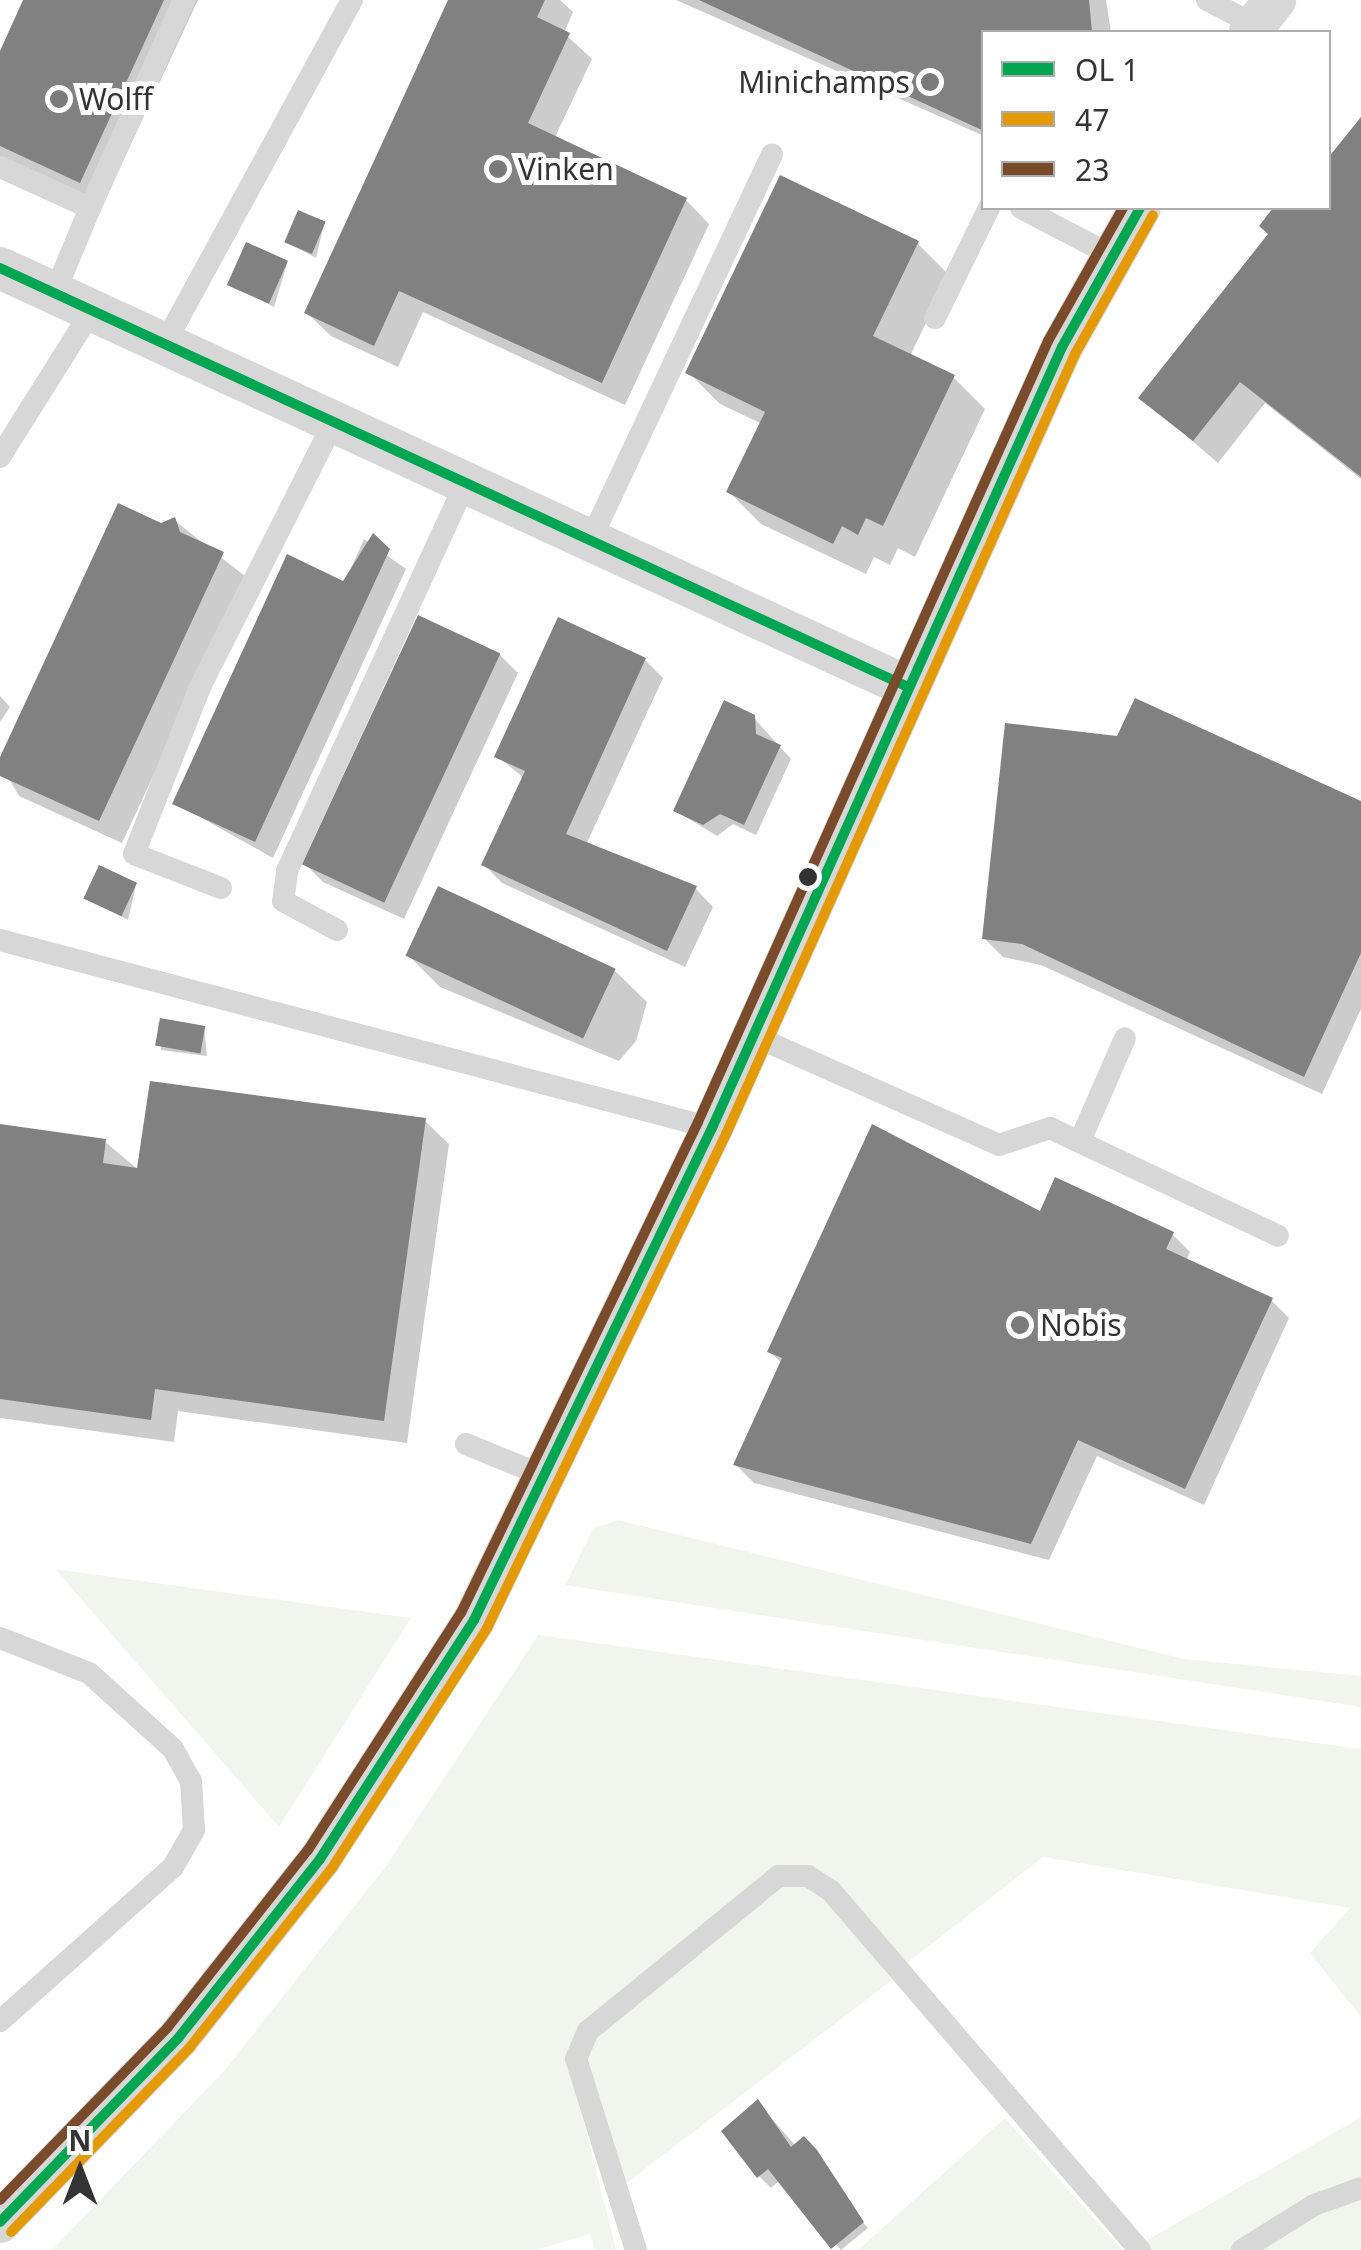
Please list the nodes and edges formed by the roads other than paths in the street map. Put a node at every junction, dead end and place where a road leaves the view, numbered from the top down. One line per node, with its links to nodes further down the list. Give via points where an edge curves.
1 (184, 0): 7 (lane)
2 (352, 0): 15 (lane)
3 (1207, 0): 4 (lane)
4 (1260, 19)
5 (772, 156): 19 (lane)
6 (0, 167): 7 (lane)
7 (90, 208): 13 (lane)
8 (987, 210): 14 (lane)
9 (1026, 210): 11 (lane)
10 (1139, 210): 11 (street)
11 (1111, 255): 20 (street)
12 (0, 268): 13 (street)
13 (74, 300): 15 (street); 17 (lane)
14 (936, 318)
15 (165, 343): 16 (street)
16 (335, 420): 18 (street); 21 (lane, via 200,687 134,854)
17 (0, 457)
18 (466, 482): 19 (street); 22 (lane, via 287,871 282,902)
19 (591, 539): 20 (street)
20 (908, 687): 24 (street)
21 (222, 888)
22 (337, 930)
23 (0, 940): 26 (lane)
24 (752, 1034): 26 (street); 27 (lane, via 999,1145 1050,1128)
25 (1126, 1038): 27 (lane)
26 (712, 1128): 30 (street)
27 (1080, 1141): 28 (lane)
28 (1278, 1236)
29 (466, 1444): 30 (lane)
30 (549, 1478): 34 (street, via 448,1665 320,1860 179,2038)
31 (0, 1638): 32 (lane, via 89,1673 173,1749 191,1781 194,1830 173,1867)
32 (0, 2021)
33 (1361, 2188): 37 (lane, via 1314,2204)
34 (0, 2222)
35 (636, 2250): 36 (lane, via 576,2059 588,2031 779,1876 808,1876 831,1891)
36 (1140, 2250)
37 (1242, 2250)

